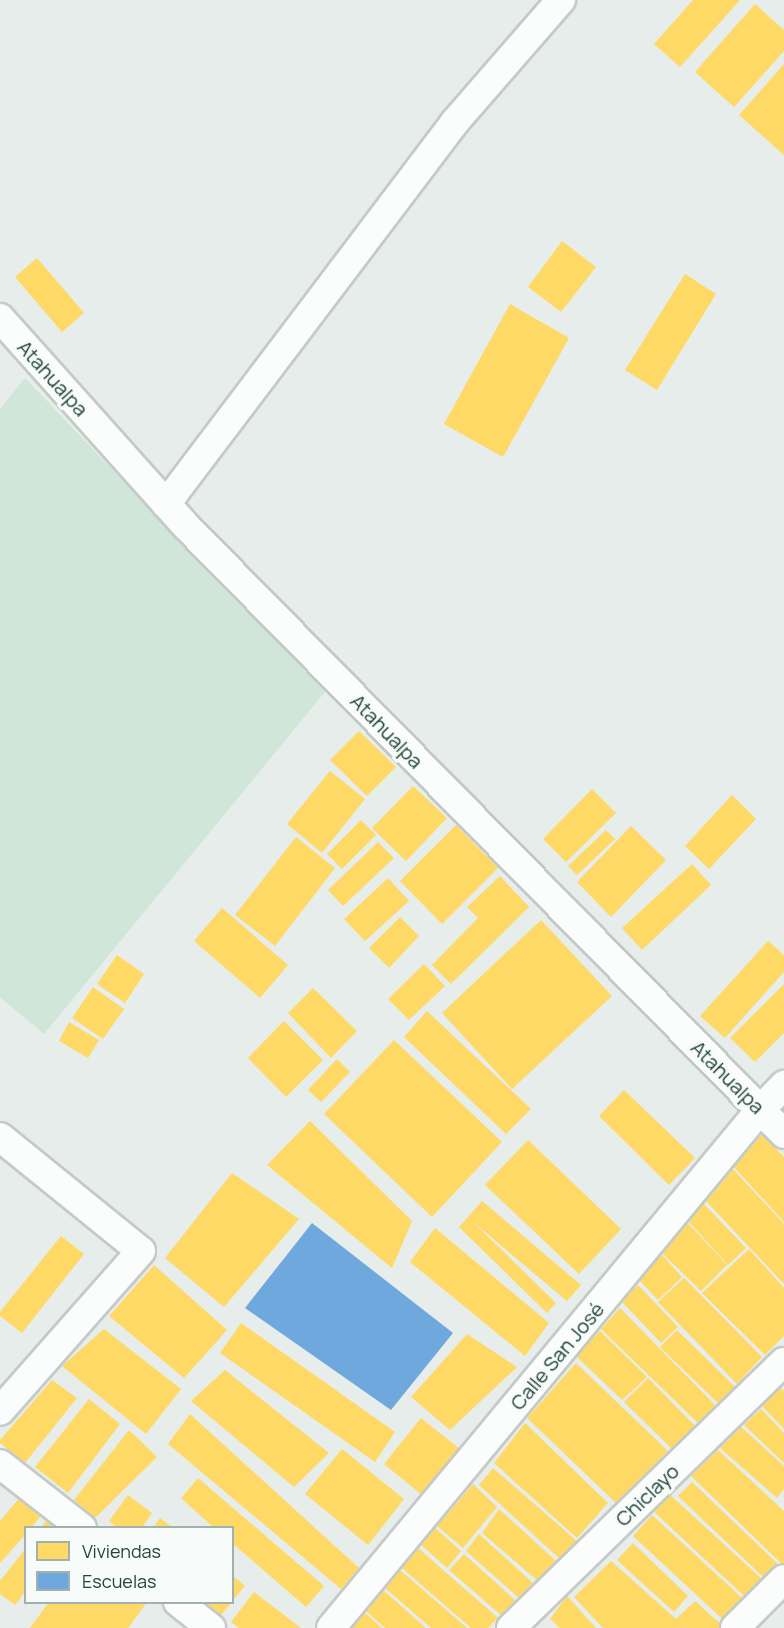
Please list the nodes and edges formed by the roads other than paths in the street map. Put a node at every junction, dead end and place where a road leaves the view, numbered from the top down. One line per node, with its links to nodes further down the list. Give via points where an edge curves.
1 (561, 0): 3 (street, via 454,123)
2 (0, 318): 3 (street, Atahualpa)
3 (166, 504): 5 (street, Atahualpa)
4 (784, 1085): 5 (street, Calle San José)
5 (760, 1110): 6 (street, Atahualpa); 15 (street, Calle San José)
6 (784, 1134)
7 (0, 1137): 9 (street, via 141,1251)
8 (784, 1362): 16 (street, Chiclayo)
9 (0, 1411)
10 (0, 1464): 11 (street)
11 (81, 1526)
12 (784, 1579): 17 (street)
13 (181, 1604): 14 (street)
14 (211, 1628)
15 (331, 1628)
16 (511, 1628)
17 (735, 1628)

